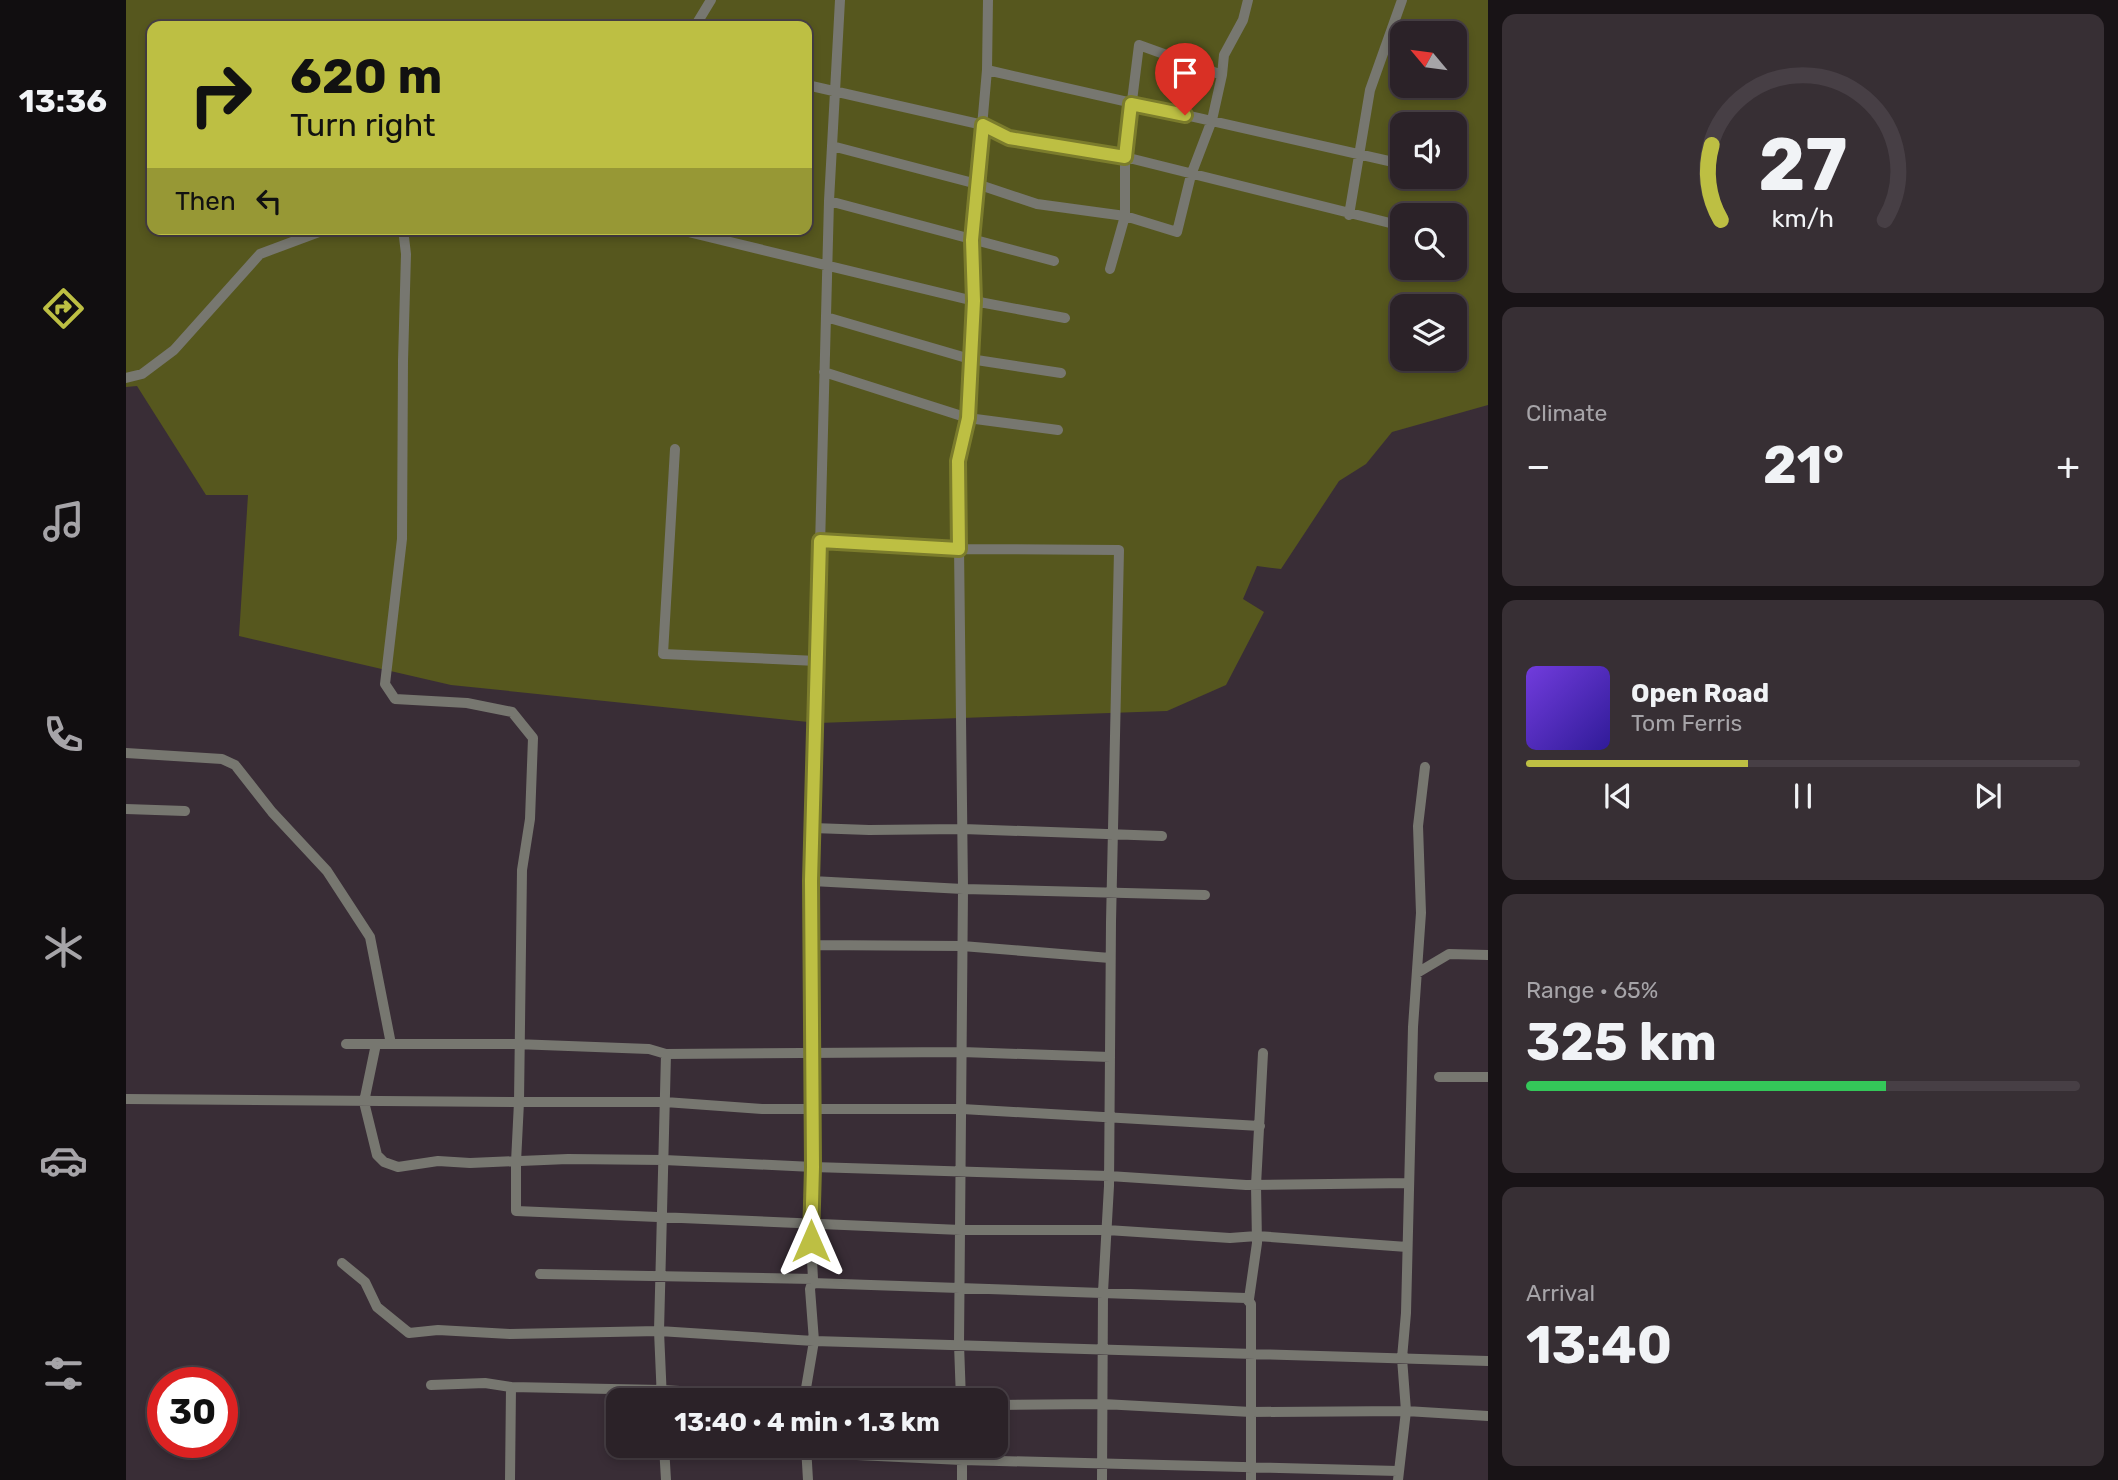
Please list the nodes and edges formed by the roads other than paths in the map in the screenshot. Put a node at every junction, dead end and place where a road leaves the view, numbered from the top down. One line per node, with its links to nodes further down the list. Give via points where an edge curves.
1 (711, 0): 6 (street)
2 (840, 0): 10 (street)
3 (988, 0): 7 (street)
4 (1248, 0): 8 (street, via 1224,55)
5 (1402, 0): 15 (street, via 1370,90)
6 (699, 21)
7 (987, 70): 11 (street); 13 (street)
8 (1222, 75): 11 (street, via 1139,45); 12 (street)
9 (812, 86): 10 (street)
10 (836, 93): 13 (street); 14 (street)
11 (1131, 104): 12 (street); 16 (street)
12 (1212, 120): 15 (street); 18 (street)
13 (983, 125): 16 (street, via 1009,138); 19 (street)
14 (832, 146): 19 (street); 20 (street)
15 (1360, 155): 17 (street); 21 (street)
16 (1125, 157): 18 (street); 22 (street)
17 (1390, 161)
18 (1191, 175): 21 (street); 22 (street, via 1177,232)
19 (977, 184): 22 (street, via 1037,204); 27 (street)
20 (829, 201): 27 (street); 29 (street)
21 (1349, 215): 23 (street)
22 (1125, 216): 30 (street)
23 (1390, 224)
24 (311, 235): 37 (street, via 260,254 174,350 142,374)
25 (404, 235): 64 (street, via 402,539 385,684 395,699 467,703 512,712 533,738 530,819 522,870)
26 (701, 235): 29 (street)
27 (972, 240): 28 (street); 31 (street)
28 (1054, 261)
29 (828, 266): 31 (street); 32 (street)
30 (1110, 270)
31 (974, 301): 33 (street); 34 (street)
32 (826, 317): 34 (street); 35 (street)
33 (1065, 318)
34 (970, 359): 36 (street); 38 (street)
35 (824, 372): 38 (street); 41 (street)
36 (1061, 373)
37 (126, 379)
38 (968, 418): 39 (street); 42 (street, via 958,461)
39 (1058, 430)
40 (675, 449): 43 (street, via 663,654)
41 (820, 541): 42 (street); 43 (street)
42 (959, 549): 49 (street); 50 (street, via 1119,550)
43 (817, 662): 48 (street)
44 (126, 753): 63 (street, via 222,759 235,765 327,871 370,937)
45 (1425, 767): 60 (street, via 1418,825 1421,913)
46 (126, 809): 47 (street)
47 (185, 811)
48 (813, 828): 49 (street); 52 (street)
49 (963, 829): 50 (street); 53 (street)
50 (1113, 834): 51 (street); 54 (street)
51 (1162, 836)
52 (811, 881): 53 (street); 56 (street)
53 (963, 889): 54 (street); 57 (street)
54 (1112, 892): 55 (street); 59 (street)
55 (1205, 895)
56 (812, 945): 57 (street); 66 (street)
57 (962, 946): 59 (street); 65 (street)
58 (1488, 955): 60 (street, via 1449,954)
59 (1110, 958): 69 (street)
60 (1417, 973): 85 (street)
61 (345, 1044): 62 (street)
62 (376, 1044): 63 (street); 73 (street)
63 (391, 1044): 64 (street)
64 (522, 1044): 68 (street, via 649,1049); 74 (street)
65 (962, 1052): 66 (street); 69 (street); 77 (street)
66 (812, 1053): 68 (street); 76 (street)
67 (1263, 1053): 79 (street)
68 (666, 1054): 75 (street)
69 (1110, 1057): 78 (street)
70 (1440, 1077): 71 (street)
71 (1488, 1077)
72 (126, 1099): 73 (street)
73 (364, 1102): 74 (street); 81 (street, via 377,1155 384,1162 398,1167 438,1161)
74 (519, 1102): 75 (street); 81 (street)
75 (665, 1102): 76 (street); 80 (street)
76 (813, 1108): 77 (street); 82 (street)
77 (962, 1109): 78 (street); 83 (street)
78 (1109, 1119): 79 (street); 84 (street)
79 (1259, 1126): 86 (street)
80 (664, 1160): 81 (street); 82 (street); 87 (street)
81 (516, 1162): 87 (street, via 516,1211)
82 (813, 1167): 83 (street); 88 (street)
83 (961, 1172): 84 (street); 89 (street)
84 (1109, 1176): 86 (street); 90 (street)
85 (1409, 1183): 86 (street); 92 (street)
86 (1256, 1185): 91 (street)
87 (662, 1216): 88 (street); 95 (street)
88 (810, 1223): 89 (street); 96 (street)
89 (961, 1230): 90 (street); 97 (street)
90 (1107, 1230): 91 (street); 98 (street)
91 (1257, 1236): 92 (street); 99 (street)
92 (1407, 1247): 105 (street)
93 (342, 1264): 100 (street, via 365,1282 377,1307 408,1333)
94 (540, 1274): 95 (street)
95 (660, 1275): 96 (street); 100 (street)
96 (813, 1281): 97 (street); 101 (street)
97 (960, 1289): 98 (street); 102 (street)
98 (1103, 1292): 99 (street); 103 (street)
99 (1249, 1299): 104 (street)
100 (659, 1331): 101 (street); 109 (street)
101 (814, 1341): 102 (street); 110 (street)
102 (959, 1344): 103 (street); 111 (street)
103 (1104, 1349): 104 (street); 113 (street)
104 (1252, 1354): 105 (street); 116 (street)
105 (1402, 1358): 106 (street); 115 (street)
106 (1488, 1361)
107 (431, 1385): 108 (street)
108 (511, 1387): 112 (street); 125 (street)
109 (662, 1388)
110 (806, 1388)
111 (961, 1388)
112 (606, 1392)
113 (1103, 1404): 114 (street); 116 (street); 122 (street)
114 (1008, 1405)
115 (1406, 1411): 116 (street); 117 (street); 124 (street)
116 (1251, 1412): 123 (street)
117 (1488, 1416)
118 (665, 1458): 126 (street)
119 (807, 1458): 127 (street)
120 (934, 1458): 121 (street)
121 (962, 1460): 122 (street); 128 (street)
122 (1101, 1463): 123 (street); 129 (street)
123 (1251, 1468): 124 (street); 130 (street)
124 (1398, 1475)
125 (510, 1480)
126 (666, 1480)
127 (808, 1480)
128 (962, 1480)
129 (1102, 1480)
130 (1251, 1480)

